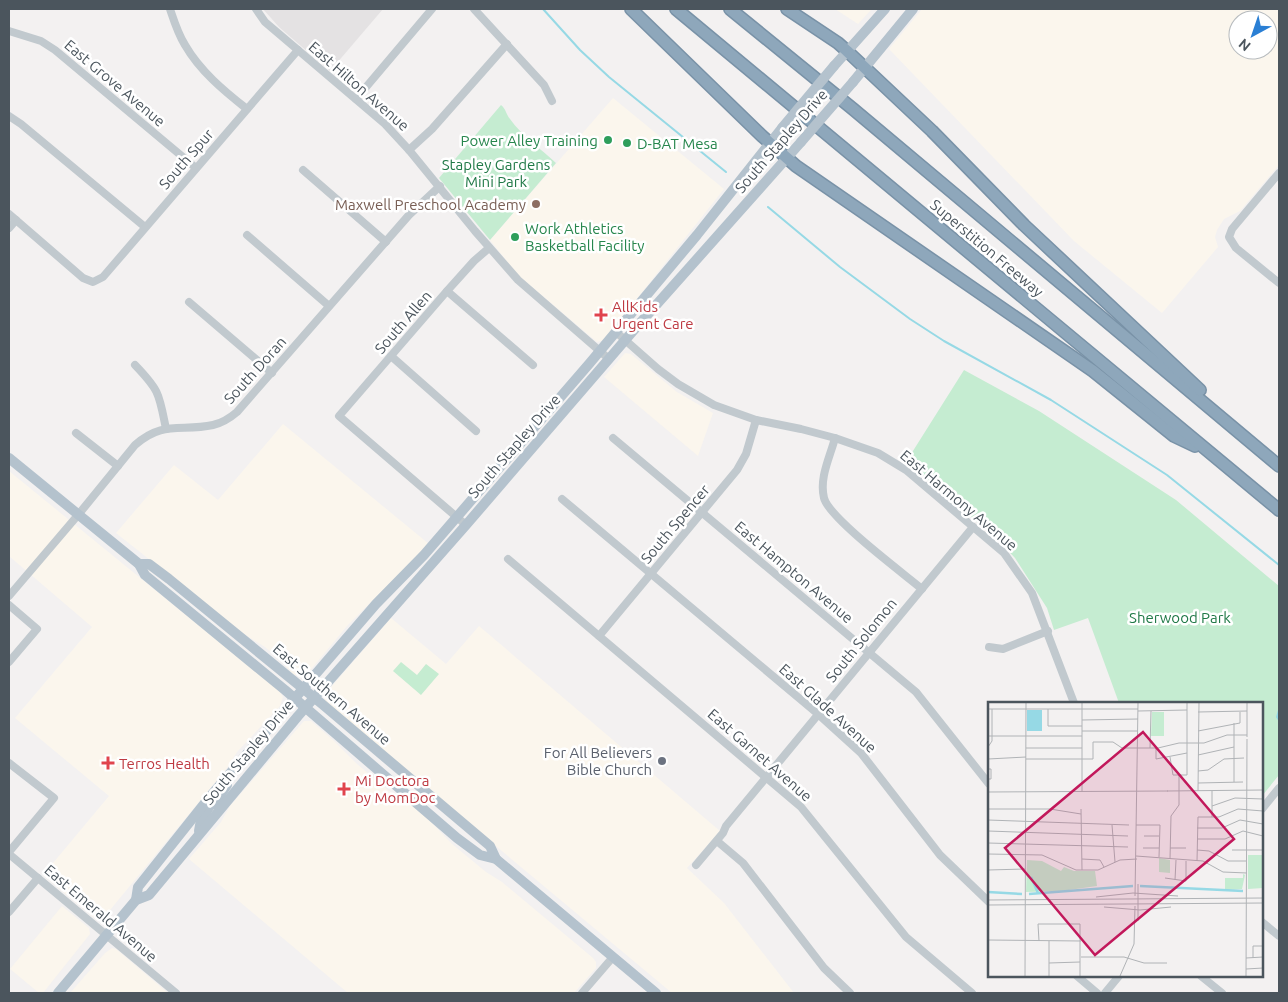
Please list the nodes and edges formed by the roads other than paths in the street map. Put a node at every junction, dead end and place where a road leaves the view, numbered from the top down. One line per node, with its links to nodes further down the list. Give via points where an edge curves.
1 (170, 9): 18 (street, via 179,34 195,60 224,92)
2 (256, 9): 13 (street, East Hilton Avenue, via 265,22)
3 (432, 9): 16 (street)
4 (474, 9): 12 (street)
5 (631, 9): 20 (highway)
6 (676, 9): 56 (highway, Superstition Freeway)
7 (730, 9): 58 (highway, Superstition Freeway)
8 (787, 9): 14 (highway)
9 (885, 9): 14 (main road, South Stapley Drive)
10 (913, 9): 15 (main road, South Stapley Drive)
11 (9, 31): 23 (street, East Grove Avenue, via 41,41 55,50)
12 (507, 44): 17 (street, via 544,85); 21 (street, via 432,129)
13 (298, 50): 16 (street, East Hilton Avenue); 18 (street, South Spur)
14 (848, 51): 15 (highway); 20 (main road, South Stapley Drive, bridge)
15 (865, 68): 22 (main road, South Stapley Drive, bridge); 58 (highway, via 1093,292)
16 (356, 99): 21 (street, East Hilton Avenue)
17 (552, 101)
18 (247, 109): 23 (street, South Spur)
19 (9, 116): 29 (street)
20 (770, 143): 22 (highway); 31 (main road, South Stapley Drive)
21 (409, 150): 26 (street, East Hilton Avenue)
22 (787, 159): 36 (main road, South Stapley Drive); 56 (highway, via 1093,371 1174,436)
23 (196, 168): 29 (street, South Spur)
24 (303, 170): 33 (street)
25 (1279, 174): 37 (street, via 1232,228 1229,237 1236,248)
26 (440, 186): 33 (street, South Doran); 34 (street, East Hilton Avenue)
27 (9, 214): 28 (street)
28 (16, 220): 29 (street, South Spur, via 83,278 93,282 103,277); 30 (street)
29 (145, 227)
30 (9, 228)
31 (697, 234): 35 (main road, South Stapley Drive); 36 (main road, via 697,243 680,265)
32 (247, 235): 40 (street)
33 (386, 242): 40 (street, South Doran)
34 (489, 248): 38 (street, South Allen); 44 (street, East Hilton Avenue, via 518,280)
35 (672, 265): 41 (main road, via 672,274 659,291); 42 (main road, South Stapley Drive)
36 (682, 275): 41 (main road, South Stapley Drive)
37 (1279, 283)
38 (447, 291): 45 (street, South Allen); 48 (street)
39 (189, 302): 49 (street)
40 (330, 306): 49 (street, South Doran)
41 (654, 307): 43 (main road, South Stapley Drive)
42 (616, 332): 43 (street, East Harmony Avenue); 44 (main road, South Stapley Drive)
43 (625, 340): 46 (main road, South Stapley Drive); 50 (street, East Harmony Avenue, via 695,395)
44 (600, 351): 46 (street, East Hilton Avenue); 64 (main road, South Stapley Drive)
45 (391, 356): 52 (street); 64 (street, South Allen, via 339,416)
46 (609, 358): 65 (main road, South Stapley Drive)
47 (134, 365): 51 (street, via 160,396)
48 (533, 365)
49 (272, 373): 51 (street, South Doran, via 244,406 224,421 214,425)
50 (756, 420): 55 (street, East Harmony Avenue); 62 (street, South Spencer, via 746,454 737,470)
51 (166, 429): 59 (street, South Doran, via 143,438)
52 (476, 431)
53 (76, 433): 59 (street)
54 (612, 438): 62 (street, East Hampton Avenue)
55 (835, 438): 66 (street, East Harmony Avenue, via 878,453 902,468); 72 (street, via 823,480 824,499 839,520)
56 (1212, 455): 61 (highway, Superstition Freeway)
57 (9, 458): 63 (main road, East Southern Avenue)
58 (1279, 464)
59 (118, 466): 63 (street, South Doran)
60 (562, 499): 69 (street, East Glade Avenue)
61 (1279, 510)
62 (702, 512): 69 (street, South Spencer); 80 (street, East Hampton Avenue)
63 (78, 515): 68 (main road, East Southern Avenue); 73 (street, South Doran)
64 (458, 517): 65 (street); 70 (main road, South Stapley Drive)
65 (466, 525): 76 (main road, South Stapley Drive)
66 (973, 527): 72 (street, South Solomon); 77 (street, East Harmony Avenue, via 1012,563 1032,592)
67 (508, 559): 78 (street, East Garnet Avenue)
68 (139, 564): 71 (main road, East Southern Avenue, via 145,575); 74 (main road, East Southern Avenue, via 149,564)
69 (651, 575): 78 (street, South Spencer); 87 (street, East Glade Avenue)
70 (401, 579): 76 (main road, via 404,583 388,603); 82 (main road, South Stapley Drive)
71 (159, 587): 74 (main road, via 193,605); 84 (main road, East Southern Avenue)
72 (922, 588): 80 (street, South Solomon)
73 (9, 596)
74 (199, 604): 82 (main road, East Southern Avenue)
75 (9, 605): 81 (street, via 38,629)
76 (386, 614): 83 (main road, South Stapley Drive)
77 (1048, 631): 79 (street, via 1002,649); 85 (street, East Harmony Avenue)
78 (599, 636): 91 (street, East Garnet Avenue)
79 (989, 647)
80 (869, 653): 87 (street, South Solomon); 92 (street, East Hampton Avenue, via 916,692)
81 (9, 662)
82 (303, 689): 83 (main road, East Southern Avenue); 84 (main road, South Stapley Drive)
83 (314, 698): 86 (main road, South Stapley Drive); 93 (main road, East Southern Avenue)
84 (295, 699): 86 (main road, East Southern Avenue); 90 (main road, South Stapley Drive)
85 (1074, 702)
86 (305, 708): 89 (main road, East Southern Avenue); 98 (main road, South Stapley Drive)
87 (818, 714): 91 (street, South Solomon); 109 (street, East Glade Avenue, via 861,752 940,855)
88 (9, 763): 103 (street, via 54,798)
89 (371, 765): 93 (main road, via 385,767 412,786); 95 (main road, East Southern Avenue)
90 (230, 774): 96 (main road, South Stapley Drive); 98 (main road, via 217,800)
91 (767, 777): 102 (street, South Solomon); 123 (street, East Garnet Avenue, via 801,806 906,937)
92 (988, 783)
93 (417, 784): 99 (main road, East Southern Avenue)
94 (1279, 790): 97 (street)
95 (408, 796): 99 (main road, via 416,792 450,819); 104 (main road, East Southern Avenue, via 480,855)
96 (208, 799): 100 (main road, via 211,804 201,820); 101 (main road, South Stapley Drive)
97 (1263, 808)
98 (220, 809): 100 (main road, South Stapley Drive)
99 (462, 822): 104 (main road, East Southern Avenue, via 490,846)
100 (199, 833): 106 (main road, South Stapley Drive)
101 (176, 839): 106 (main road, via 173,852 160,870); 108 (main road, South Stapley Drive, via 138,887)
102 (717, 841): 105 (street, South Solomon); 122 (street, via 744,862 824,968)
103 (9, 853): 107 (street, East Emerald Avenue)
104 (496, 859): 114 (main road, East Southern Avenue)
105 (696, 865)
106 (163, 877): 108 (main road, South Stapley Drive, via 148,894)
107 (38, 878): 110 (street); 112 (street, East Emerald Avenue)
108 (136, 900): 112 (main road, South Stapley Drive)
109 (988, 901)
110 (9, 912)
111 (1263, 923): 113 (street)
112 (107, 936): 118 (main road, South Stapley Drive); 119 (street, East Emerald Avenue)
113 (1279, 936)
114 (613, 957): 120 (street); 121 (main road, East Southern Avenue)
115 (1077, 977): 124 (street)
116 (1118, 977): 125 (street)
117 (1202, 977): 126 (street)
118 (58, 993)
119 (176, 993)
120 (582, 993)
121 (656, 993)
122 (850, 993)
123 (972, 993)
124 (1097, 993)
125 (1105, 993)
126 (1222, 993)

